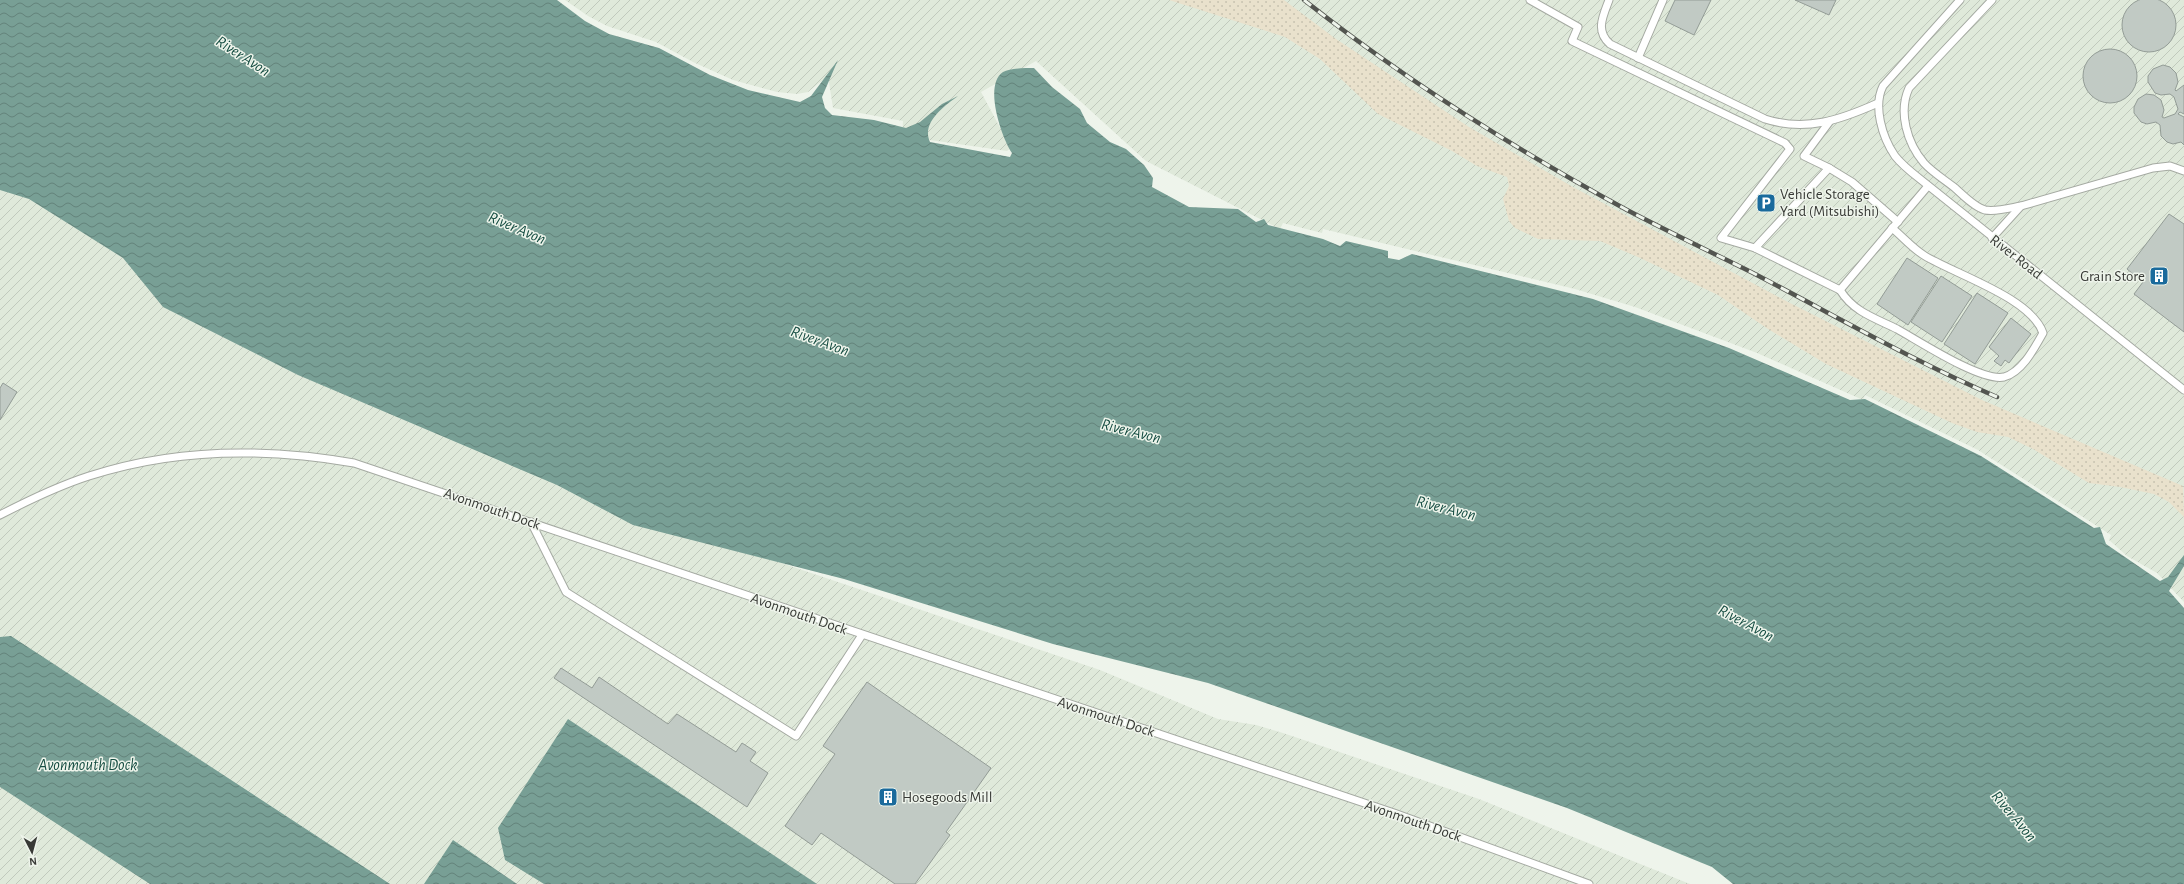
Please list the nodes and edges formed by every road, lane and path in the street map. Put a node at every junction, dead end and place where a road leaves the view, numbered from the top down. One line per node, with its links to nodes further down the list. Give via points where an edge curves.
1 (1530, 0): 16 (lane, via 1578,27 1572,41 1785,143 1790,149 1721,238)
2 (1609, 0): 6 (lane, via 1602,19 1602,35 1615,48)
3 (1663, 0): 6 (lane)
4 (1960, 0): 7 (lane, via 1886,80)
5 (1992, 0): 12 (lane, via 1909,88 1905,97 1904,113 1913,146 1924,163 1972,202 1984,210)
6 (1638, 58): 8 (lane, via 1769,120 1796,125)
7 (1878, 103): 8 (lane, via 1844,118); 11 (lane, River Road, via 1885,136 1892,150 1907,168)
8 (1830, 121): 9 (lane, via 1804,156)
9 (1829, 168): 13 (lane, via 1852,182); 16 (lane)
10 (2184, 171): 12 (lane, via 2170,166 2153,168)
11 (1928, 186): 13 (lane); 15 (lane, River Road)
12 (2021, 206): 15 (lane)
13 (1898, 222): 14 (lane)
14 (1892, 228): 17 (lane); 17 (lane, via 1924,255 1964,277 2003,294 2040,324 2044,333 2014,374 2001,377 1987,376 1964,366 1861,311)
15 (1992, 238): 18 (lane, River Road)
16 (1755, 248): 17 (lane)
17 (1840, 290)
18 (2184, 390)
19 (0, 515): 20 (lane, Avonmouth Dock, via 68,484 124,467 166,458 225,453 271,453 354,463)
20 (531, 522): 21 (lane, Avonmouth Dock); 21 (lane, via 566,592 796,736)
21 (862, 635): 22 (lane, Avonmouth Dock, via 1394,813)
22 (1588, 884)

